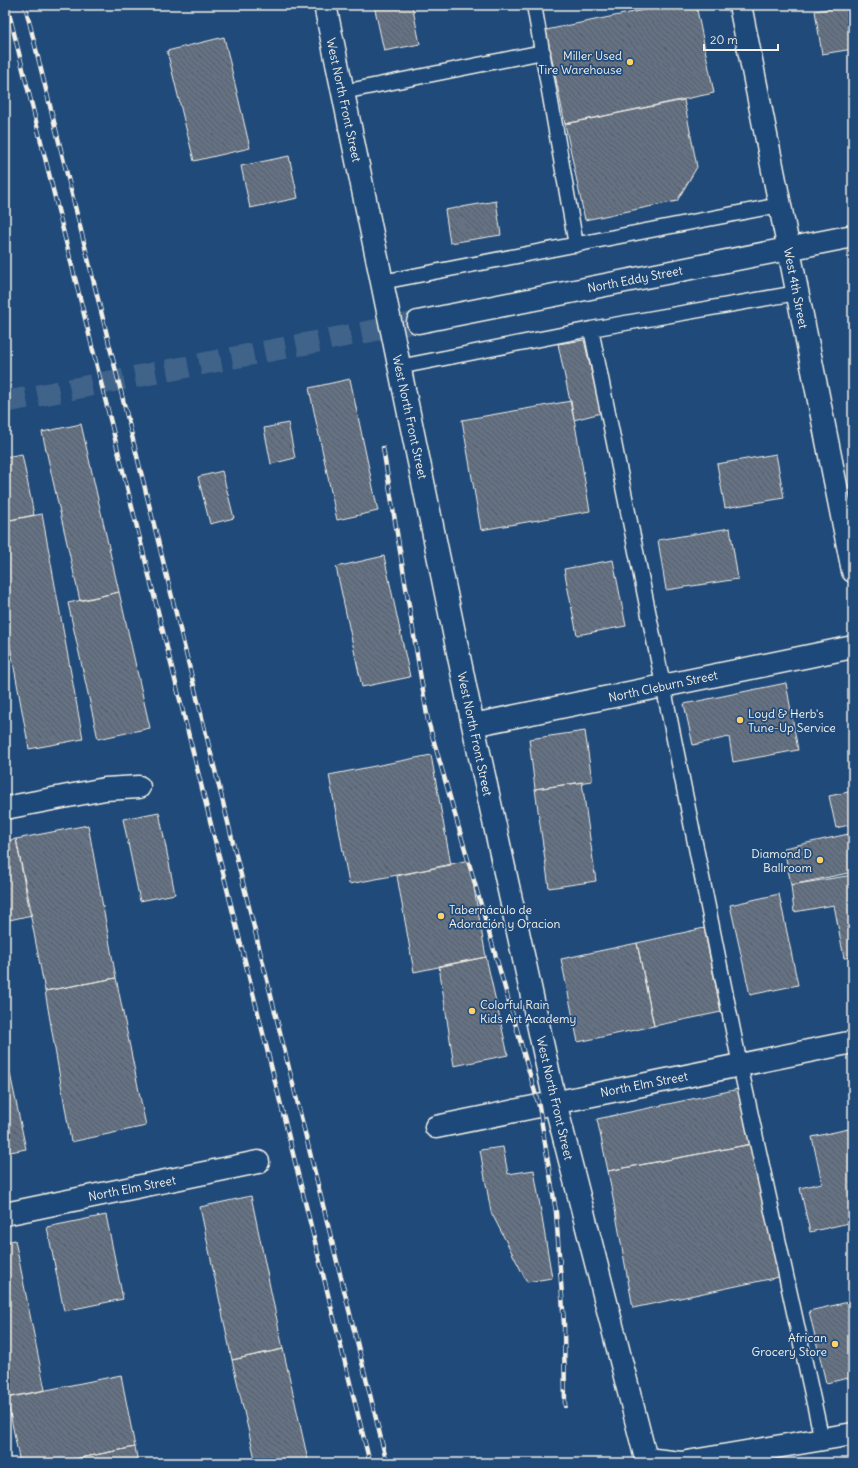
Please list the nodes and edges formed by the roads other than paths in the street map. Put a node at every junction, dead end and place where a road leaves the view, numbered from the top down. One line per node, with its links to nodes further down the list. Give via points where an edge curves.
1 (325, 5): 5 (street, West North Front Street)
2 (534, 5): 4 (lane)
3 (740, 5): 6 (street, West 4th Street)
4 (543, 52): 5 (lane); 8 (lane)
5 (343, 92): 10 (street, West North Front Street)
6 (780, 204): 8 (lane); 9 (street, West 4th Street)
7 (853, 236): 9 (street, North Eddy Street)
8 (576, 245): 10 (lane)
9 (789, 249): 11 (street, West 4th Street); 12 (street, North Eddy Street)
10 (382, 282): 14 (street, West North Front Street)
11 (797, 293): 13 (lane); 15 (street, West 4th Street)
12 (418, 322)
13 (591, 329): 14 (lane); 17 (lane)
14 (399, 367): 18 (street, West North Front Street)
15 (853, 571)
16 (853, 647): 17 (street, North Cleburn Street)
17 (662, 687): 18 (street, North Cleburn Street); 22 (lane)
18 (473, 725): 23 (street, West North Front Street)
19 (139, 787): 20 (street, via 105,789)
20 (5, 808)
21 (853, 1042): 22 (street, North Elm Street)
22 (740, 1065): 23 (street, North Elm Street); 28 (lane)
23 (555, 1102): 24 (street, North Elm Street); 28 (street, West North Front Street, via 646,1459 681,1462)
24 (436, 1127)
25 (258, 1162): 26 (street, North Elm Street)
26 (5, 1214)
27 (853, 1434): 28 (street)
28 (822, 1440)

